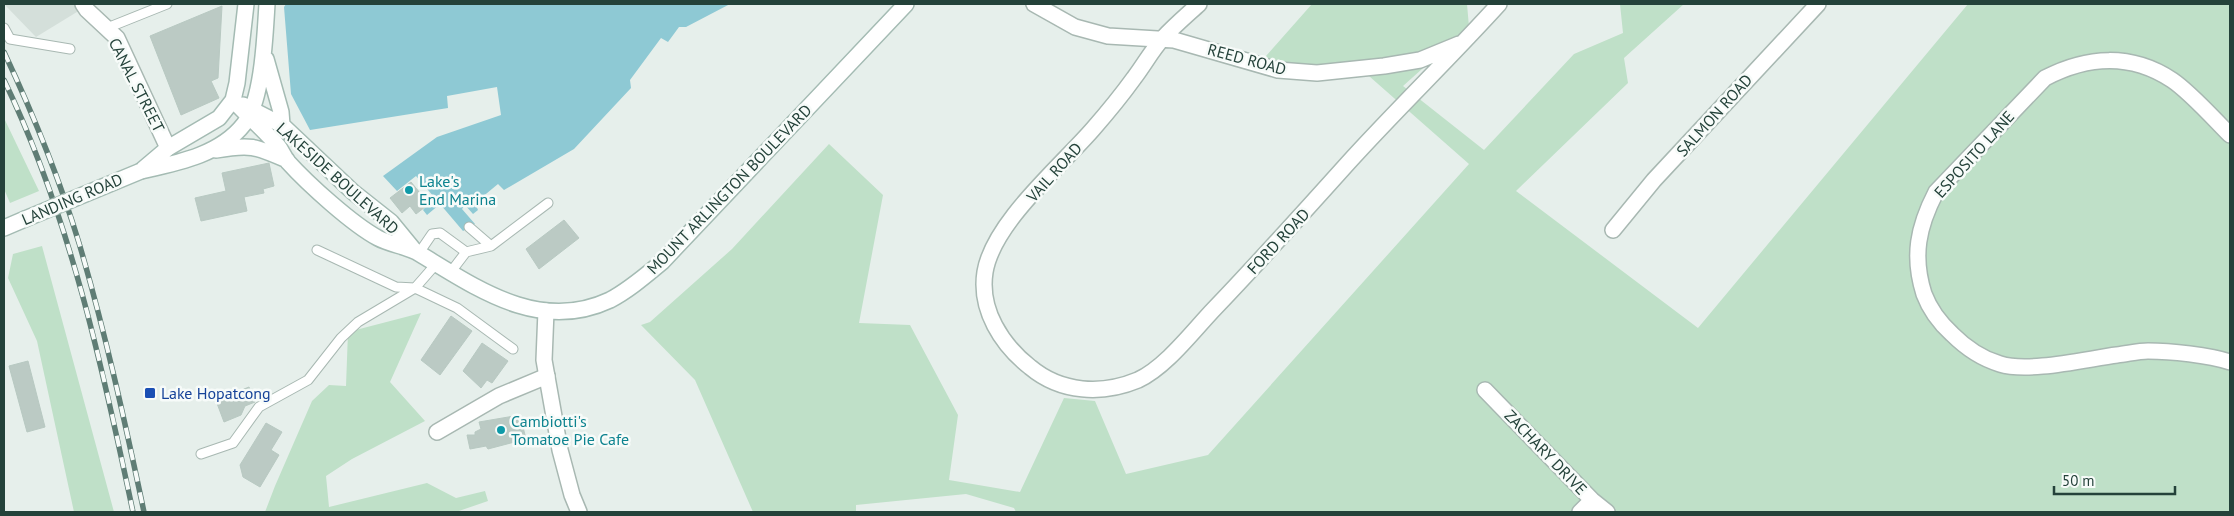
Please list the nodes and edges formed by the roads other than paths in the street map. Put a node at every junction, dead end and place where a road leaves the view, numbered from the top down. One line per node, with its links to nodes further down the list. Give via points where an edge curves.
1 (83, 4): 11 (street, CANAL STREET)
2 (167, 4): 11 (lane)
3 (246, 4): 16 (street, via 238,83)
4 (267, 4): 14 (street)
5 (906, 4): 35 (street, MOUNT ARLINGTON BOULEVARD, via 655,268 634,286 609,300 576,310)
6 (1034, 4): 12 (street, REED ROAD, via 1074,27 1108,36)
7 (1199, 4): 12 (street, VAIL ROAD)
8 (1500, 4): 13 (street, FORD ROAD)
9 (1818, 4): 27 (street, SALMON ROAD, via 1654,180)
10 (4, 28): 15 (lane, via 10,40)
11 (106, 28): 20 (street, CANAL STREET, via 117,38)
12 (1162, 39): 13 (street, REED ROAD, via 1278,70 1316,73 1420,60); 37 (street, VAIL ROAD, via 1093,129 1006,226 991,251 985,273 990,316 998,333)
13 (1464, 42): 37 (street, FORD ROAD, via 1350,161 1277,244 1184,341 1142,378 1117,388 1088,391 1057,384)
14 (263, 48): 17 (street, via 260,80); 18 (street)
15 (70, 49)
16 (233, 100): 17 (street, LAKESIDE BOULEVARD); 20 (street, LANDING ROAD, via 219,118)
17 (250, 113): 18 (street, LAKESIDE BOULEVARD); 21 (street, LANDING ROAD, via 235,133); 22 (street, LAKESIDE BOULEVARD)
18 (282, 125): 30 (street, LAKESIDE BOULEVARD, via 353,192 391,222)
19 (2230, 135): 38 (street, ESPOSITO LANE, via 2173,80 2152,68 2109,60 2065,67 2045,78 1936,192 1926,212 1916,256 1927,302 1940,322 1958,341 2001,365 2027,367 2147,351)
20 (168, 148): 23 (street, LANDING ROAD)
21 (209, 151): 22 (street, via 243,145); 23 (street, LANDING ROAD, via 181,162)
22 (287, 160): 30 (street, LAKESIDE BOULEVARD, via 332,203 378,238)
23 (141, 171): 26 (street, LANDING ROAD, bridge)
24 (548, 203): 28 (lane)
25 (469, 227): 28 (lane)
26 (4, 228)
27 (1613, 230)
28 (491, 246): 31 (lane)
29 (317, 250): 34 (lane, via 396,287)
30 (417, 251): 31 (lane, via 432,234 440,233); 32 (street, MOUNT ARLINGTON BOULEVARD)
31 (466, 252): 33 (lane)
32 (436, 264): 33 (street, MOUNT ARLINGTON BOULEVARD); 34 (lane)
33 (450, 273): 35 (street, MOUNT ARLINGTON BOULEVARD, via 492,297 524,308)
34 (416, 288): 36 (lane, via 457,308); 42 (lane, via 358,322 308,380 259,407 233,443)
35 (546, 311): 39 (street, via 543,356)
36 (513, 348)
37 (1021, 360)
38 (2230, 362)
39 (547, 376): 41 (street, via 499,396); 44 (street, via 566,472)
40 (1485, 390): 43 (street, ZACHARY DRIVE)
41 (438, 432)
42 (201, 454)
43 (1592, 500): 45 (street); 46 (street, ZACHARY DRIVE)
44 (579, 512)
45 (1580, 512)
46 (1607, 512)

